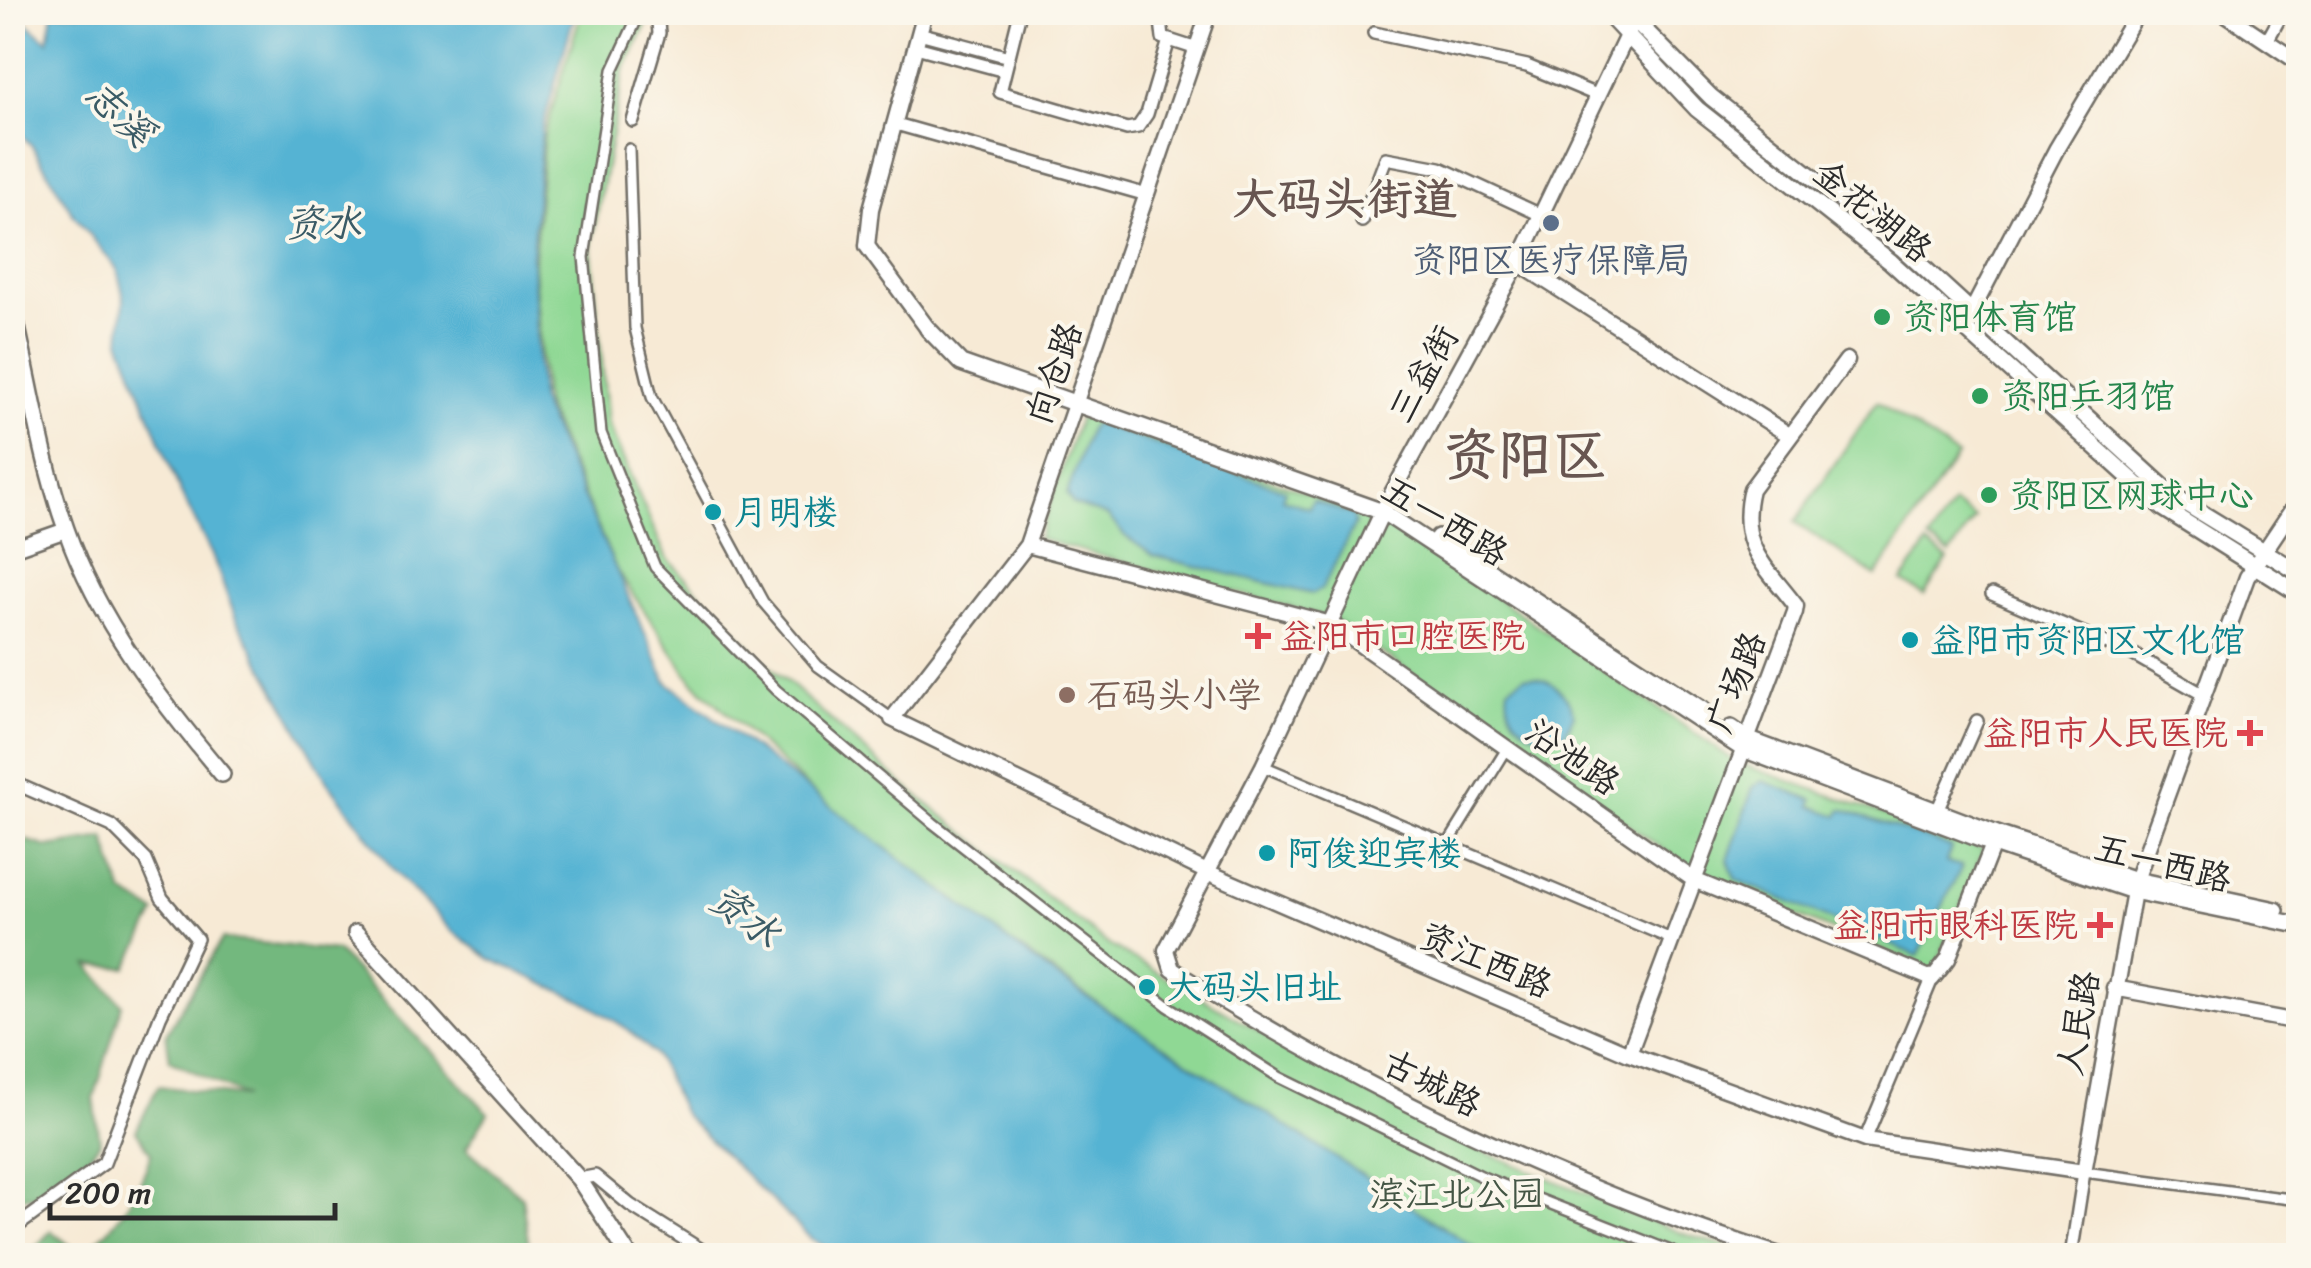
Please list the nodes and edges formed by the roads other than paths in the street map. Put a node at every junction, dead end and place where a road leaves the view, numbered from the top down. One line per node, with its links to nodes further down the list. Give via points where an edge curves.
1 (640, 12): 75 (street, via 613,70 584,257 601,433 655,568 819,726 1168,1006 1280,1077 1485,1178)
2 (657, 12): 22 (street, via 660,33)
3 (925, 12): 15 (street, 五一西路)
4 (1020, 12): 18 (street)
5 (1160, 12): 16 (street, via 1163,38)
6 (1209, 12): 17 (street, 向仓路)
7 (1606, 12): 13 (main road, 金花湖路)
8 (2138, 12): 30 (street)
9 (2224, 12): 14 (street)
10 (2282, 12): 14 (street)
11 (1632, 15): 13 (street, 三益街); 30 (main road, via 1711,97)
12 (1374, 33): 21 (street, via 1527,66)
13 (1628, 36): 21 (street, 三益街); 41 (main road, 金花湖路, via 1697,109 1891,262 2163,508)
14 (2268, 39): 19 (street)
15 (918, 40): 18 (street); 20 (street); 23 (street, 五一西路)
16 (1170, 40): 17 (street); 20 (street, via 1147,114 1128,129 1000,92)
17 (1196, 49): 25 (street, 向仓路)
18 (1009, 56): 20 (street)
19 (2298, 62)
20 (1005, 71)
21 (1599, 96): 26 (street, 三益街)
22 (633, 122)
23 (896, 124): 25 (street); 31 (street, 五一西路, via 870,209 867,246)
24 (629, 149): 47 (street, via 635,328 652,397 763,602 818,666)
25 (1147, 195): 33 (street, 向仓路)
26 (1541, 216): 27 (street, via 1440,168 1386,158); 28 (street, 三益街)
27 (1362, 222)
28 (1518, 263): 34 (street); 36 (street, 三益街)
29 (12, 305): 37 (main road)
30 (1972, 311): 40 (main road, via 2172,495)
31 (928, 329): 33 (main road, 五一西路, via 961,362)
32 (1847, 360): 34 (street, 广场路)
33 (1077, 396): 36 (main road, 五一西路); 38 (street, 向仓路)
34 (1789, 435): 49 (street, 广场路, via 1751,488 1746,509 1751,544 1768,576 1796,606)
35 (2298, 501): 40 (street, 人民路)
36 (1384, 508): 45 (street, 三益街); 49 (main road, 五一西路)
37 (66, 530): 39 (street); 52 (main road, via 109,622)
38 (1027, 545): 45 (street, 沿池路); 47 (street, 向仓路)
39 (12, 549)
40 (2265, 552): 41 (street, 人民路); 42 (main road)
41 (2254, 568): 43 (main road, 金花湖路); 46 (street, 人民路)
42 (2298, 572)
43 (2298, 592)
44 (1992, 594): 46 (street, via 2134,655)
45 (1331, 624): 50 (street, 沿池路); 51 (street, 三益街)
46 (2204, 695): 59 (street, 人民路)
47 (892, 718): 57 (street, 资江西路)
48 (1977, 721): 54 (street)
49 (1745, 744): 54 (main road); 55 (main road, 五一西路); 58 (street, 广场路)
50 (1508, 747): 56 (street); 58 (street, 沿池路)
51 (1263, 766): 56 (street); 57 (street, 三益街)
52 (222, 774)
53 (12, 782): 72 (street, via 112,826 146,860 162,898 197,940 104,1163)
54 (1938, 811): 55 (main road)
55 (1995, 839): 59 (main road, 五一西路); 64 (street, via 1948,959)
56 (1448, 844): 63 (street)
57 (1207, 872): 67 (street, 资江西路); 76 (street, 古城路, via 1166,950 1182,976 1294,1046 1452,1129 1689,1226)
58 (1694, 880): 63 (street, 广场路); 64 (street, 沿池路)
59 (2134, 886): 60 (main road); 61 (main road, 五一西路); 65 (street, 人民路)
60 (2298, 915)
61 (2298, 925)
62 (356, 933): 70 (main road)
63 (1671, 939): 67 (street, 广场路)
64 (1932, 979): 68 (street)
65 (2114, 988): 66 (street); 69 (street, 人民路)
66 (2298, 1022)
67 (1629, 1054): 68 (street, 资江西路)
68 (1865, 1140): 69 (street, 资江西路)
69 (2084, 1172): 71 (street); 77 (street)
70 (579, 1179): 73 (main road); 74 (street, via 595,1176)
71 (2298, 1200)
72 (12, 1230)
73 (629, 1256)
74 (711, 1256)
75 (1684, 1256)
76 (1784, 1256)
77 (2071, 1256)

